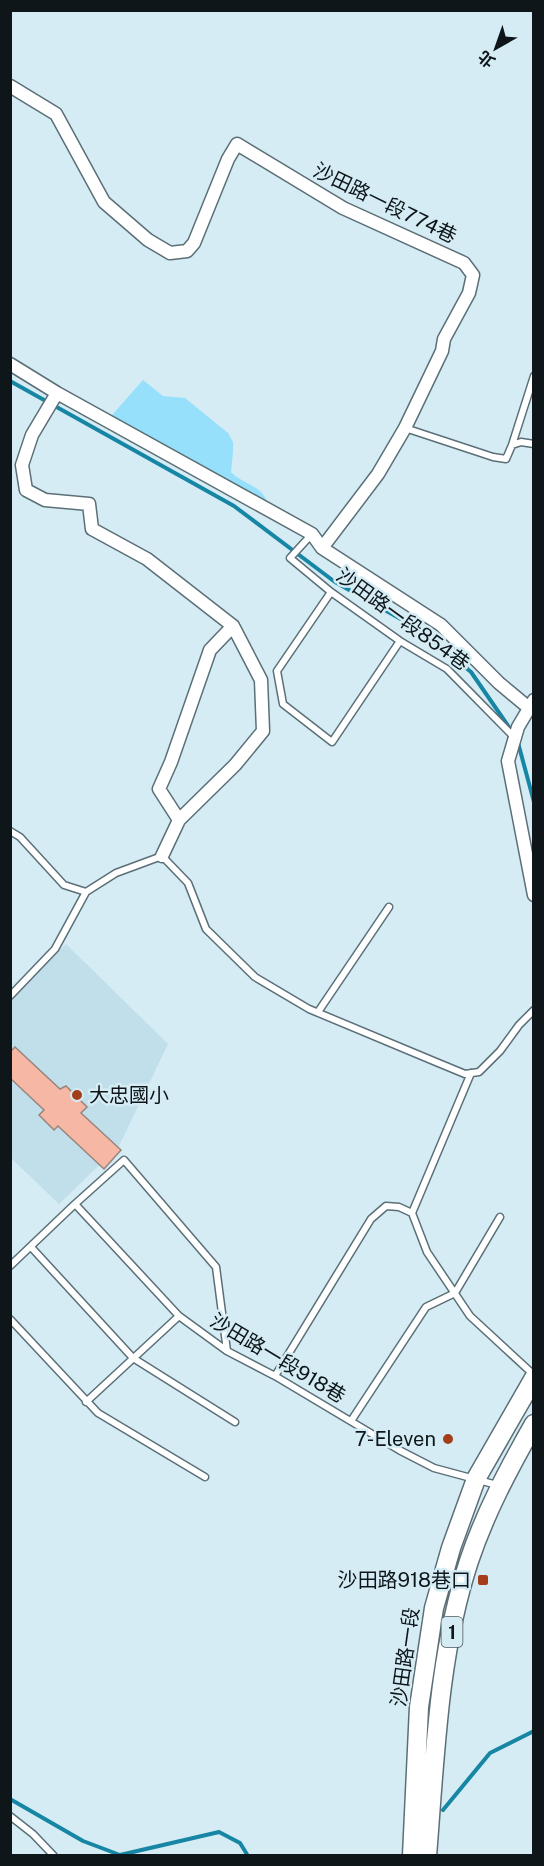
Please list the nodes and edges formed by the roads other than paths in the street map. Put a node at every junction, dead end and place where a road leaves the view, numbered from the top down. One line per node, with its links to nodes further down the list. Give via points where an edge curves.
1 (10, 86): 5 (street, 沙田路一段774巷, via 56,114 104,202 148,240 171,253 187,251 194,243 237,144 343,208 464,263 473,275 469,293)
2 (10, 364): 4 (street, 沙田路一段854巷)
3 (534, 376): 7 (lane)
4 (57, 393): 8 (street, 沙田路一段854巷); 11 (street, via 32,435 22,465 26,490 45,500 89,504 92,528 147,559)
5 (405, 428): 7 (lane, via 493,457 506,459); 9 (street, 沙田路一段774巷, via 378,474)
6 (534, 444): 7 (lane)
7 (512, 445)
8 (312, 534): 9 (street, 沙田路一段854巷); 10 (lane, 沙田路一段854巷, via 290,558)
9 (322, 548): 13 (street, 沙田路一段854巷, via 441,625 500,683)
10 (331, 592): 12 (lane, 沙田路一段854巷); 12 (lane, via 277,671 283,704 332,742)
11 (233, 626): 15 (street, via 210,650 159,789); 15 (street, via 261,680 263,731)
12 (400, 641): 14 (lane, 沙田路一段854巷, via 447,669)
13 (531, 704): 14 (street, 沙田路一段854巷)
14 (515, 737): 19 (street, 沙田路一段854巷, via 508,761)
15 (179, 820): 17 (street)
16 (10, 831): 18 (lane, via 64,885)
17 (162, 856): 18 (lane, via 116,873); 23 (lane, via 188,883 206,929 255,977)
18 (86, 892): 21 (lane, via 55,949)
19 (534, 895)
20 (389, 907): 23 (lane)
21 (10, 996)
22 (534, 1010): 24 (lane, via 500,1051 479,1072)
23 (318, 1012): 24 (lane, via 465,1074)
24 (471, 1073): 26 (lane)
25 (75, 1204): 28 (lane); 31 (lane, 沙田路一段918巷); 33 (lane, via 124,1160 216,1267)
26 (412, 1213): 30 (lane, via 427,1252); 35 (lane, via 386,1206 370,1219)
27 (500, 1217): 30 (lane)
28 (32, 1246): 29 (lane); 34 (lane)
29 (10, 1266)
30 (454, 1293): 36 (lane, via 470,1316); 38 (lane, via 426,1307)
31 (179, 1316): 33 (lane, 沙田路一段918巷); 34 (lane)
32 (10, 1319): 37 (lane)
33 (227, 1351): 35 (lane, 沙田路一段918巷)
34 (133, 1358): 37 (lane); 39 (lane)
35 (275, 1376): 38 (lane, 沙田路一段918巷)
36 (534, 1376): 42 (main road, 沙田路一段 / 1)
37 (86, 1402): 41 (lane)
38 (351, 1421): 42 (lane, 沙田路一段918巷, via 434,1468)
39 (235, 1422)
40 (534, 1424): 43 (main road, 沙田路一段 / 1)
41 (205, 1477)
42 (476, 1479): 43 (lane, 沙田路一段918巷); 46 (main road, 沙田路一段 / 1, via 434,1608 419,1707)
43 (501, 1486): 47 (main road, 沙田路一段 / 1, via 470,1560 454,1614 439,1707)
44 (10, 1816): 45 (lane)
45 (54, 1856)
46 (412, 1856)
47 (427, 1856)

